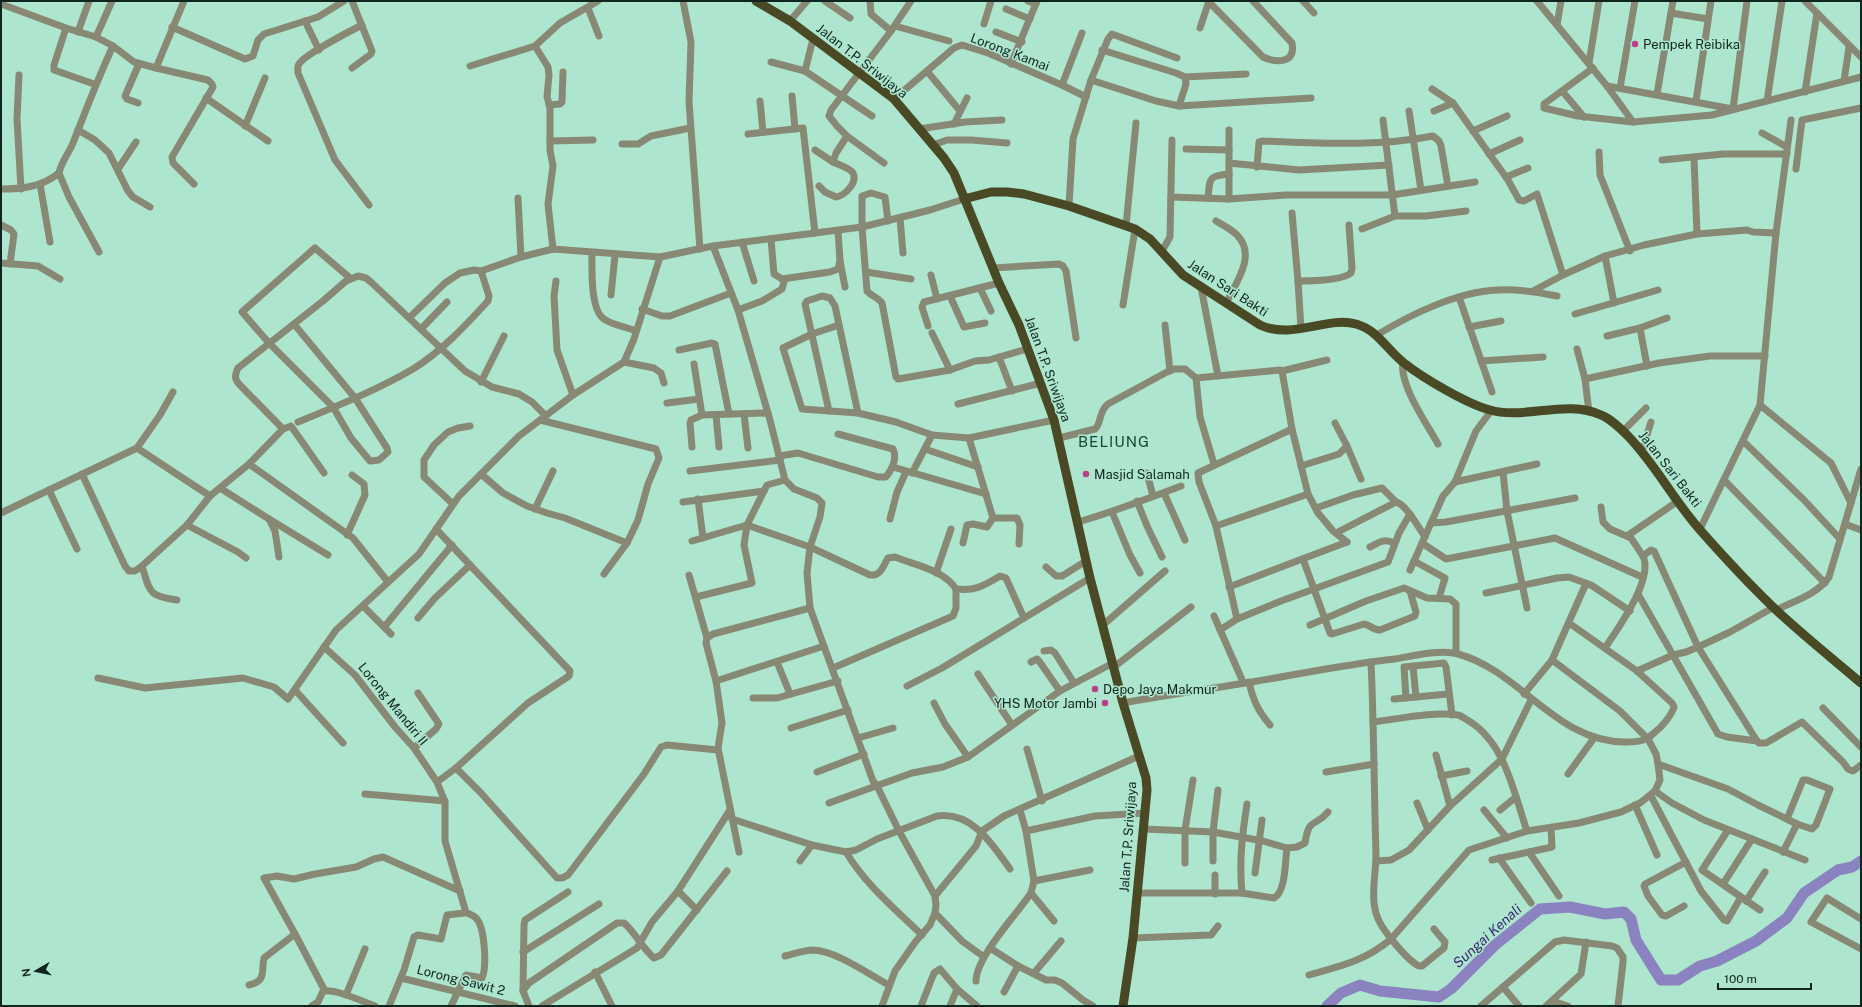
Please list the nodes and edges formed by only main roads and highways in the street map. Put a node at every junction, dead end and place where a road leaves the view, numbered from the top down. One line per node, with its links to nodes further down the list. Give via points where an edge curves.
1 (756, 1): 2 (main road, Jalan T.P. Sriwijaya, via 790,21 894,99 954,173)
2 (964, 199): 3 (main road, Jalan Sari Bakti, via 991,192 1024,194 1069,206 1130,228 1150,239 1174,267 1249,319 1269,329 1301,329 1345,322 1366,328 1420,374 1477,406 1491,411 1509,413 1560,409 1601,415 1623,431 1642,451 1700,530 1775,609); 4 (main road, Jalan T.P. Sriwijaya, via 1019,325 1054,420 1090,578 1146,784 1138,893)
3 (1861, 683)
4 (1123, 1006)

